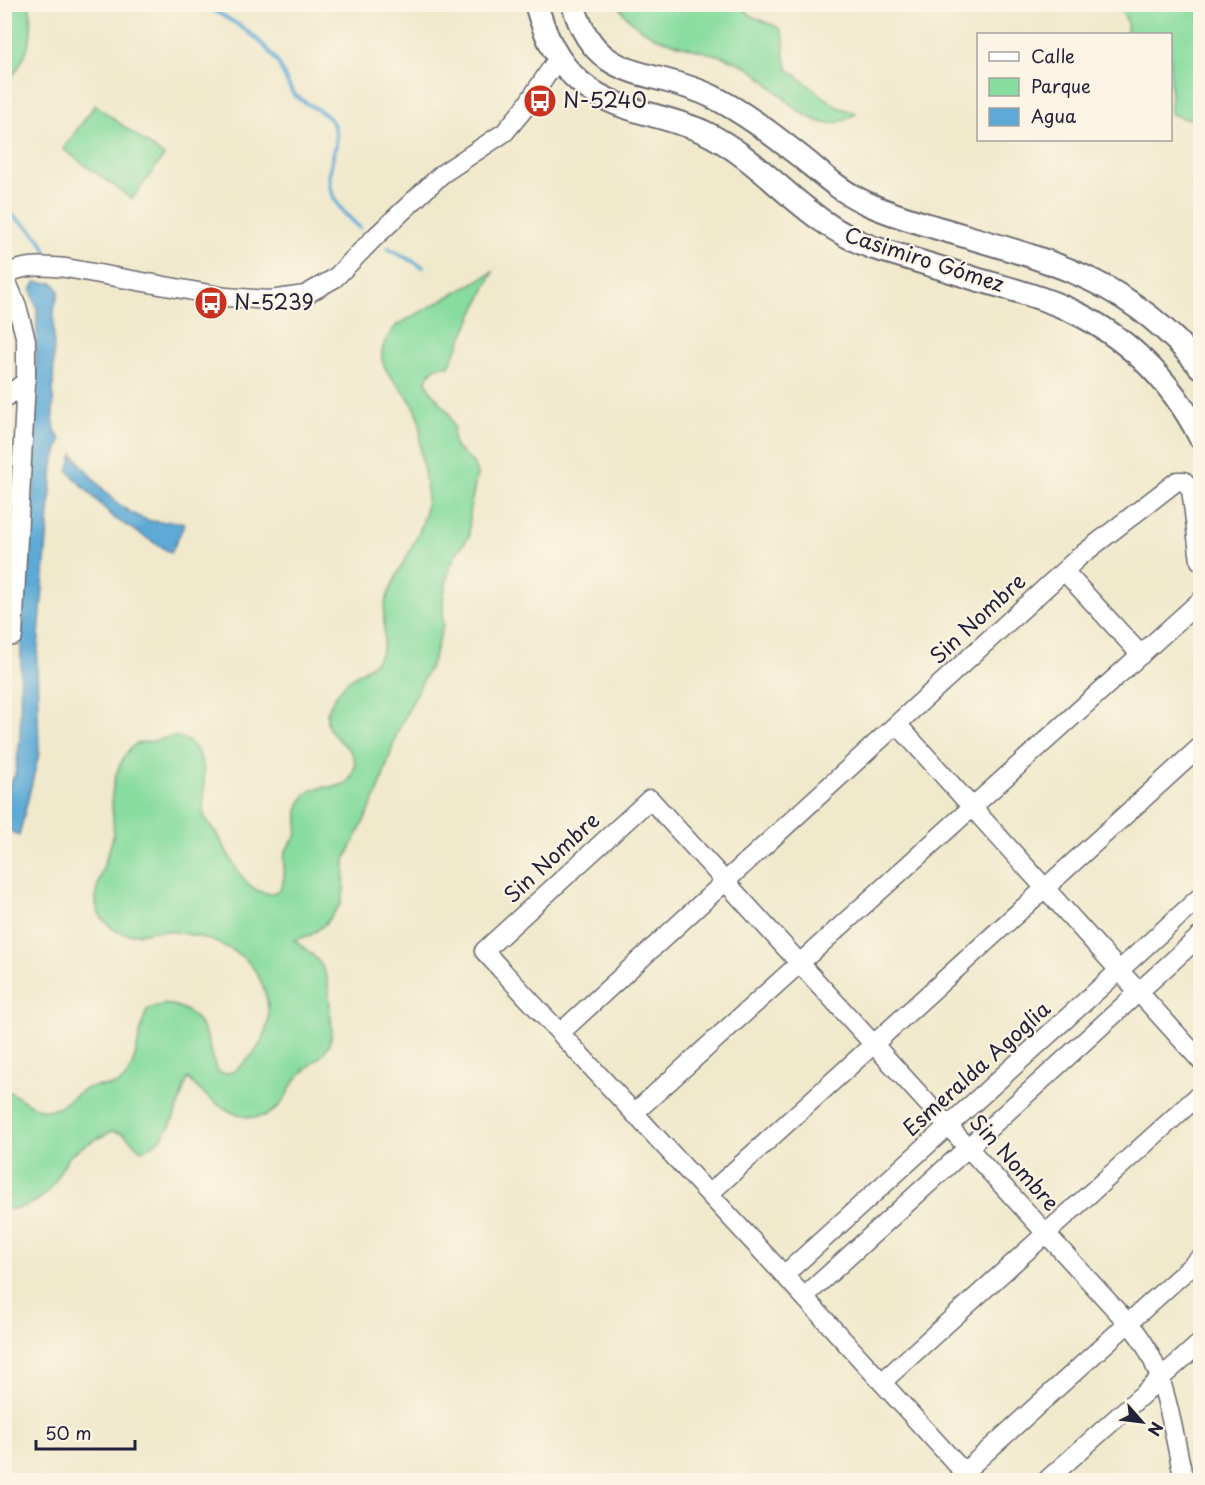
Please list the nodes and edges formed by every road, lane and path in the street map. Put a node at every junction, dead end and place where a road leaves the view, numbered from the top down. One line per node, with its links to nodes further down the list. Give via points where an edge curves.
1 (536, 4): 3 (main road, Casimiro Gómez, via 549,44)
2 (573, 4): 4 (main road, Casimiro Gómez, via 581,30 601,55 633,72)
3 (558, 58): 5 (main road, Casimiro Gómez, via 581,84 596,93); 6 (street, via 505,132 442,174 335,278 305,295 270,300 226,297 41,266 18,268)
4 (686, 87): 5 (main road); 7 (main road, Casimiro Gómez, via 742,114 839,188 864,202 1057,264 1098,282 1162,326)
5 (670, 120): 10 (main road, Casimiro Gómez, via 721,141 814,216 849,238 1049,301 1102,328 1155,372)
6 (5, 275): 8 (street, via 26,340)
7 (1200, 367)
8 (26, 381): 9 (street); 11 (street)
9 (4, 399)
10 (1200, 436)
11 (18, 549): 13 (street); 16 (street)
12 (1200, 561): 14 (street, Sin Nombre, via 1191,489 1184,481 1173,483)
13 (4, 568)
14 (1064, 571): 17 (street); 18 (street, Sin Nombre)
15 (1200, 601): 17 (street)
16 (9, 637)
17 (1140, 655): 20 (street)
18 (897, 724): 20 (street); 21 (street, Sin Nombre)
19 (1200, 747): 22 (street)
20 (972, 808): 22 (street); 25 (street)
21 (726, 881): 25 (street, Sin Nombre); 28 (street, Sin Nombre); 28 (street, Sin Nombre, via 650,799 484,951)
22 (1044, 889): 26 (street); 29 (street)
23 (1200, 897): 26 (street, Esmeralda Agoglia)
24 (1200, 936): 27 (street)
25 (801, 963): 29 (street, Sin Nombre); 32 (street)
26 (1119, 971): 27 (street); 33 (street, Esmeralda Agoglia)
27 (1138, 992): 30 (street); 34 (street)
28 (560, 1034): 32 (street, Sin Nombre)
29 (874, 1043): 33 (street, Sin Nombre); 35 (street)
30 (1200, 1060)
31 (1200, 1094): 36 (street, Sin Nombre)
32 (634, 1113): 35 (street, Sin Nombre)
33 (949, 1125): 34 (street, Sin Nombre); 38 (street, Esmeralda Agoglia)
34 (969, 1147): 36 (street, Sin Nombre); 39 (street)
35 (709, 1194): 38 (street, Sin Nombre)
36 (1047, 1233): 40 (street, Sin Nombre); 43 (street, Sin Nombre)
37 (1200, 1258): 40 (street, Sin Nombre)
38 (784, 1275): 39 (street, Sin Nombre)
39 (804, 1297): 43 (street, Sin Nombre)
40 (1128, 1323): 42 (street, Sin Nombre, via 1149,1350); 44 (street, Sin Nombre)
41 (1200, 1342): 42 (street)
42 (1160, 1379): 45 (street); 46 (street, Sin Nombre)
43 (882, 1382): 44 (street, Sin Nombre)
44 (967, 1477)
45 (1047, 1480)
46 (1184, 1480)

